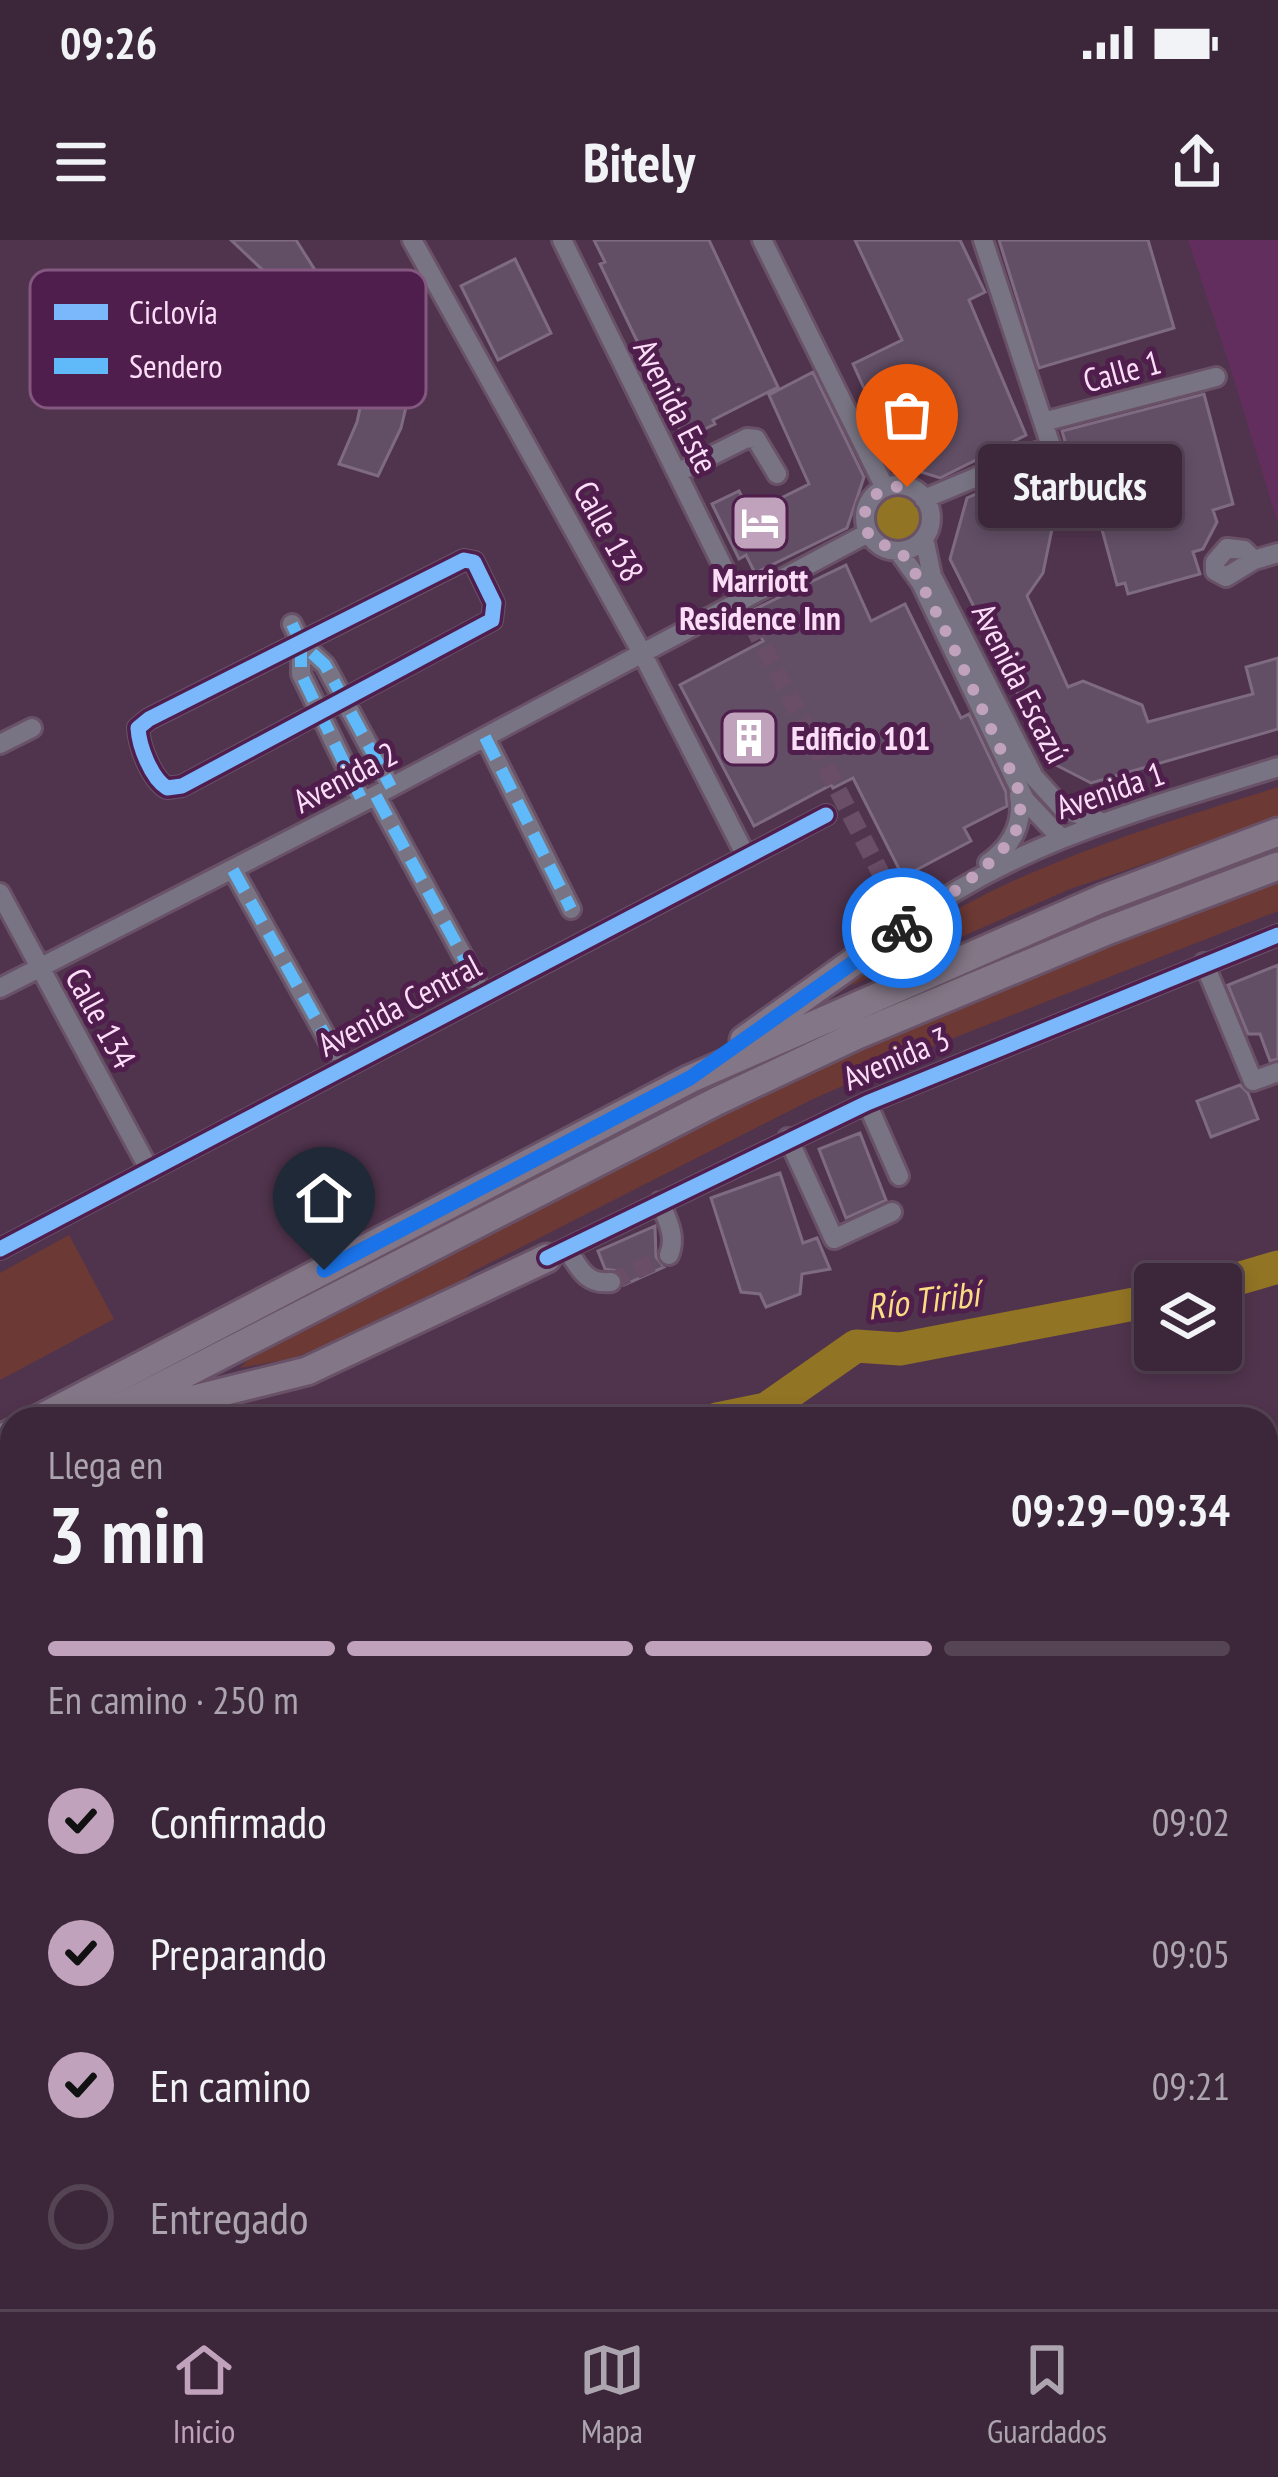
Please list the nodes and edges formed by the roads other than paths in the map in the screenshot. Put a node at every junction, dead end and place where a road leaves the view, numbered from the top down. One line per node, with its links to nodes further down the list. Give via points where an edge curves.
1 (412, 240): 18 (street, Calle 138)
2 (562, 240): 7 (street, Avenida Este)
3 (762, 240): 9 (street)
4 (983, 240): 6 (street)
5 (1216, 377): 6 (street, Calle 1)
6 (1043, 422): 10 (street, via 1051,446)
7 (677, 472): 8 (street, via 747,438 756,439); 16 (street, Avenida Este)
8 (777, 474)
9 (885, 488): 10 (street, via 907,487); 11 (street, via 867,507)
10 (924, 499): 12 (street, via 931,519)
11 (868, 532): 13 (street); 16 (street)
12 (924, 538): 13 (street); 28 (street, Avenida Escazú, via 932,575 1034,777 1063,809)
13 (898, 551): 25 (street, Avenida Escazú)
14 (1278, 553): 15 (street)
15 (1254, 560)
16 (739, 599): 18 (street, Avenida 2)
17 (296, 633): 19 (street); 19 (street, via 474,562 494,603 492,620); 20 (street, via 301,674); 20 (street, via 148,719 139,738 158,782 182,786)
18 (641, 651): 22 (street, Avenida 2); 31 (street, Calle 138)
19 (344, 700): 20 (street); 26 (street)
20 (318, 713): 26 (street)
21 (32, 728): 23 (street)
22 (484, 736): 26 (street, Avenida 2); 36 (street)
23 (0, 744)
24 (1278, 767): 28 (street, Avenida 1)
25 (1017, 784): 30 (street, Avenida Escazú); 35 (street, Avenida Escazú, via 1020,820 1002,854)
26 (377, 795): 33 (street, Avenida 2); 41 (street)
27 (826, 815): 31 (street, Avenida Central)
28 (1104, 822): 30 (street, Avenida 1)
29 (1278, 832): 45 (highway, via 1080,908)
30 (1060, 837): 35 (street, Avenida 1)
31 (746, 856): 48 (street, Avenida Central)
32 (1278, 866): 57 (highway, via 717,1100)
33 (233, 870): 40 (street, Avenida 2); 43 (street)
34 (0, 893): 40 (street, Calle 134)
35 (937, 902): 37 (street, Avenida 1)
36 (571, 909)
37 (908, 924): 45 (highway)
38 (1278, 935): 39 (street, Avenida 3)
39 (1204, 963): 44 (street, via 1253,1081); 46 (street, Avenida 3)
40 (39, 968): 42 (street, Avenida 2); 48 (street, Calle 134)
41 (476, 980)
42 (0, 988)
43 (334, 1051)
44 (1278, 1072)
45 (690, 1078): 56 (highway)
46 (868, 1103): 47 (street, Avenida 3); 49 (street)
47 (788, 1138): 50 (street, Avenida 3); 51 (street, via 833,1239)
48 (150, 1171): 52 (street, Avenida Central)
49 (899, 1176)
50 (660, 1202): 53 (street, Avenida 3); 54 (street, via 674,1242)
51 (892, 1212)
52 (0, 1249)
53 (557, 1253): 55 (street, via 598,1284); 58 (highway, via 307,1371)
54 (669, 1255)
55 (611, 1282)
56 (61, 1407)
57 (121, 1407)
58 (176, 1407)

